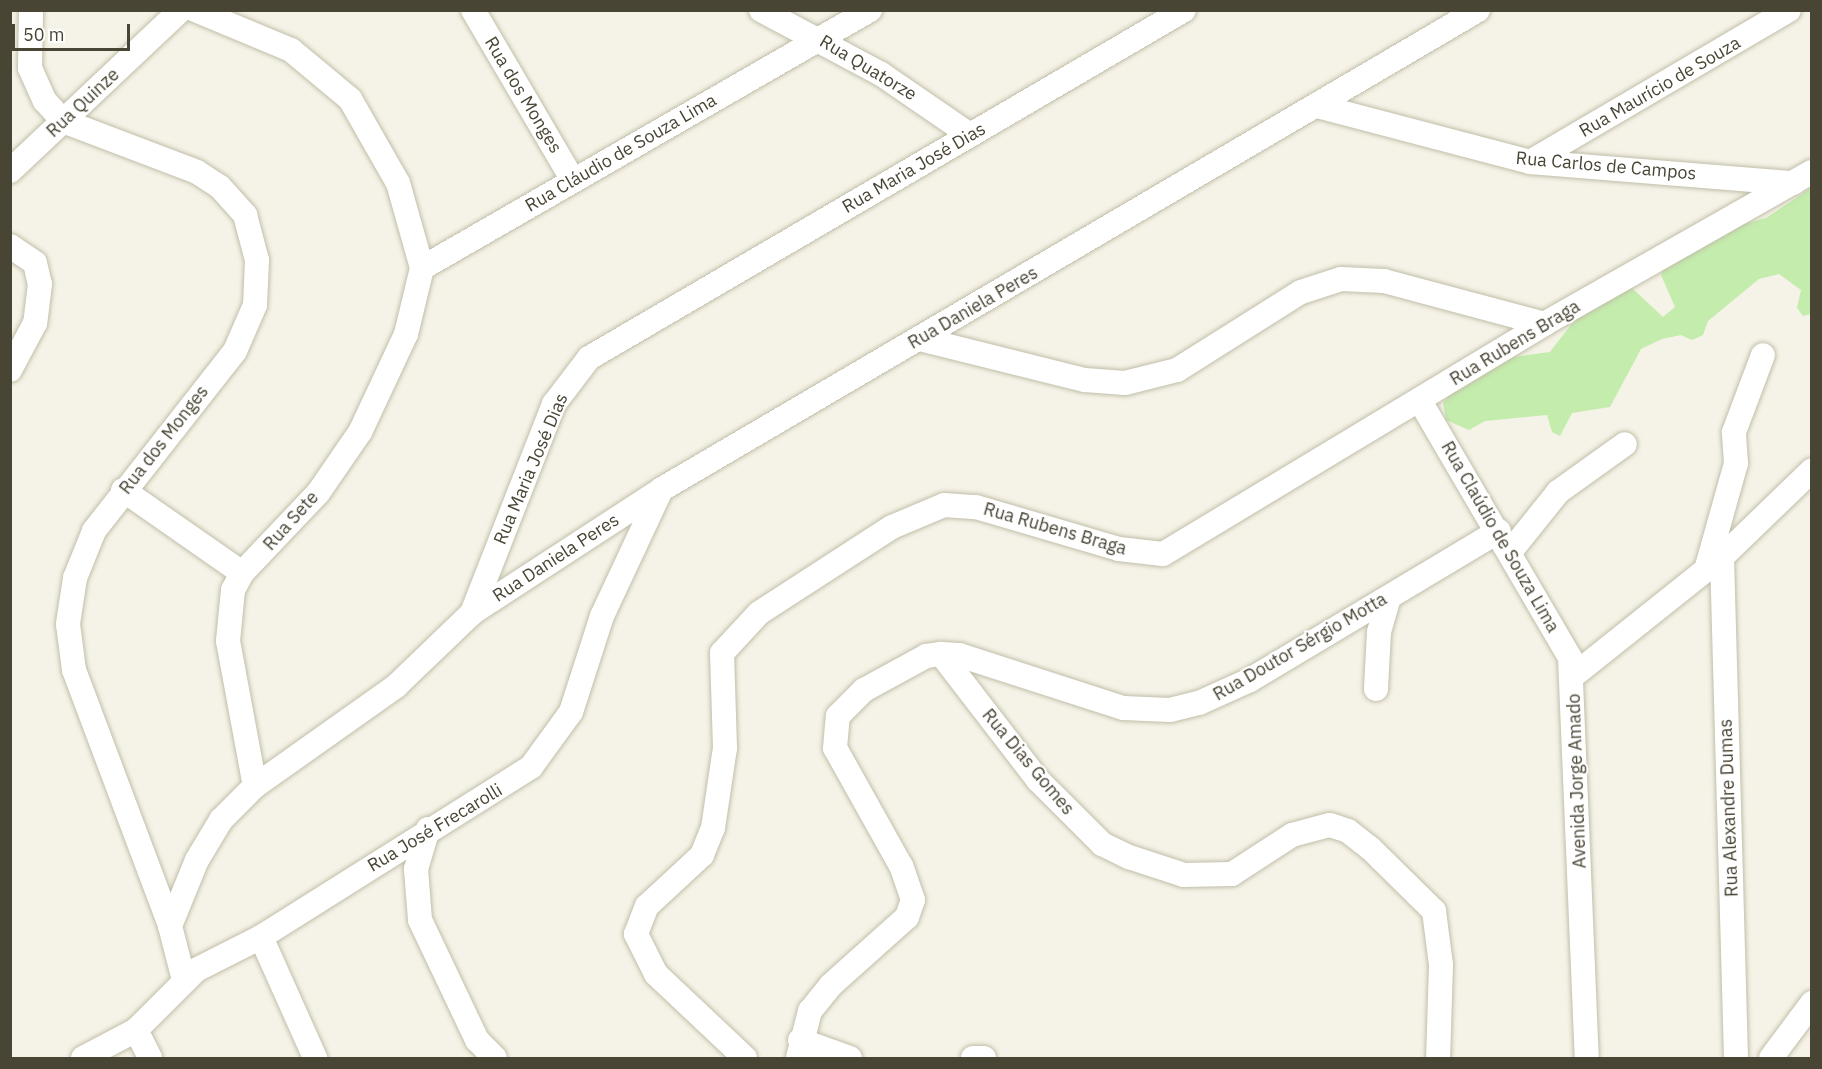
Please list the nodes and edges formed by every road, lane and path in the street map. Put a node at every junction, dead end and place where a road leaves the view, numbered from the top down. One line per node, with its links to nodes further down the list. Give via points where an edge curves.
1 (32, 10): 12 (street, Rua dos Monges, via 30,68 45,101)
2 (181, 10): 12 (street, Rua Quinze)
3 (195, 10): 19 (street, via 291,50 350,99 398,183)
4 (473, 10): 17 (street, Rua dos Monges)
5 (760, 10): 10 (street, Rua Quatorze)
6 (870, 10): 10 (street, Rua Cláudio de Souza Lima)
7 (1184, 10): 13 (street, Rua Maria José Dias)
8 (1478, 10): 11 (street, Rua Daniela Peres)
9 (1789, 10): 14 (street, Rua Maurício de Souza)
10 (820, 38): 13 (street, Rua Quatorze); 17 (street, Rua Cláudio de Souza Lima)
11 (1317, 106): 14 (street, Rua Carlos de Campos); 23 (street, Rua Daniela Peres)
12 (63, 121): 15 (street, Rua Quinze); 30 (street, Rua dos Monges, via 197,172 220,187 245,215 257,260 255,305 236,351)
13 (970, 135): 36 (street, Rua Maria José Dias, via 590,358 554,404)
14 (1530, 162): 16 (street, Rua Carlos de Campos)
15 (10, 171)
16 (1802, 177): 21 (street, Rua Rubens Braga)
17 (573, 179): 19 (street, Rua Cláudio de Souza Lima)
18 (10, 246): 20 (street, via 38,271)
19 (422, 268): 34 (street, Rua Sete, via 406,334 360,432 318,493)
20 (35, 323): 22 (street); 25 (street)
21 (1544, 324): 23 (street, via 1384,281 1341,279 1301,292 1177,370 1134,382 1085,380); 26 (street, Rua Rubens Braga)
22 (10, 328)
23 (920, 339): 29 (street, Rua Daniela Peres)
24 (1763, 355): 33 (street, Rua Alexandre Dumas, via 1734,432 1736,463)
25 (10, 370)
26 (1420, 401): 31 (street, Rua Claúdio de Souza Lima); 52 (street, Rua Rubens Braga, via 1163,554 1119,549 976,507 944,505 892,527 759,613 730,638 720,668 724,748 713,828 702,855 647,906 636,934 656,974)
27 (1625, 444): 32 (street, via 1558,492)
28 (1812, 470): 33 (street, Avenida Jorge Amado)
29 (662, 489): 36 (street, Rua Daniela Peres); 41 (street, Rua José Frecarolli, via 602,616 571,712 557,738 500,790)
30 (123, 490): 34 (street); 42 (street, Rua dos Monges, via 94,531 75,578 68,624 74,670)
31 (1498, 531): 32 (street, Rua Claúdio de Souza Lima); 35 (street, Rua Doutor Sérgio Motta)
32 (1510, 552): 38 (street, Rua Claúdio de Souza Lima, via 1570,658)
33 (1714, 563): 38 (street, Avenida Jorge Amado); 58 (street, Rua Alexandre Dumas)
34 (242, 573): 40 (street, Rua Sete, via 229,611 228,641)
35 (1389, 597): 37 (street, Rua Doutor Sérgio Motta, via 1250,680 1170,710 1123,708 959,655); 39 (street, via 1379,632)
36 (472, 614): 40 (street, Rua Maria José Dias, via 396,686)
37 (941, 654): 47 (street, Rua Doutor Sérgio Motta, via 926,656 864,690 838,716 835,748 901,866 913,900 907,916 831,984 810,1011); 56 (street, Rua Dias Gomes, via 1038,780 1102,844 1129,857 1184,874 1232,874 1292,836 1330,825 1348,831 1370,848 1434,911 1441,965)
38 (1573, 676): 57 (street, Avenida Jorge Amado)
39 (1376, 689)
40 (255, 786): 42 (street, Rua Maria José Dias, via 221,820 197,860)
41 (428, 829): 43 (street, Rua José Frecarolli); 51 (street, via 416,869 420,920 477,1040)
42 (170, 926): 44 (street, Rua dos Monges)
43 (261, 937): 44 (street, Rua José Frecarolli); 50 (street)
44 (184, 980): 46 (street, Rua José Frecarolli)
45 (1812, 1003): 59 (street)
46 (136, 1030): 48 (street, Rua José Frecarolli); 49 (street)
47 (799, 1049): 53 (street)
48 (83, 1059)
49 (150, 1059)
50 (315, 1059)
51 (495, 1059)
52 (745, 1059)
53 (850, 1059)
54 (973, 1059): 55 (street)
55 (984, 1059)
56 (1438, 1059)
57 (1587, 1059)
58 (1736, 1059)
59 (1771, 1059)

